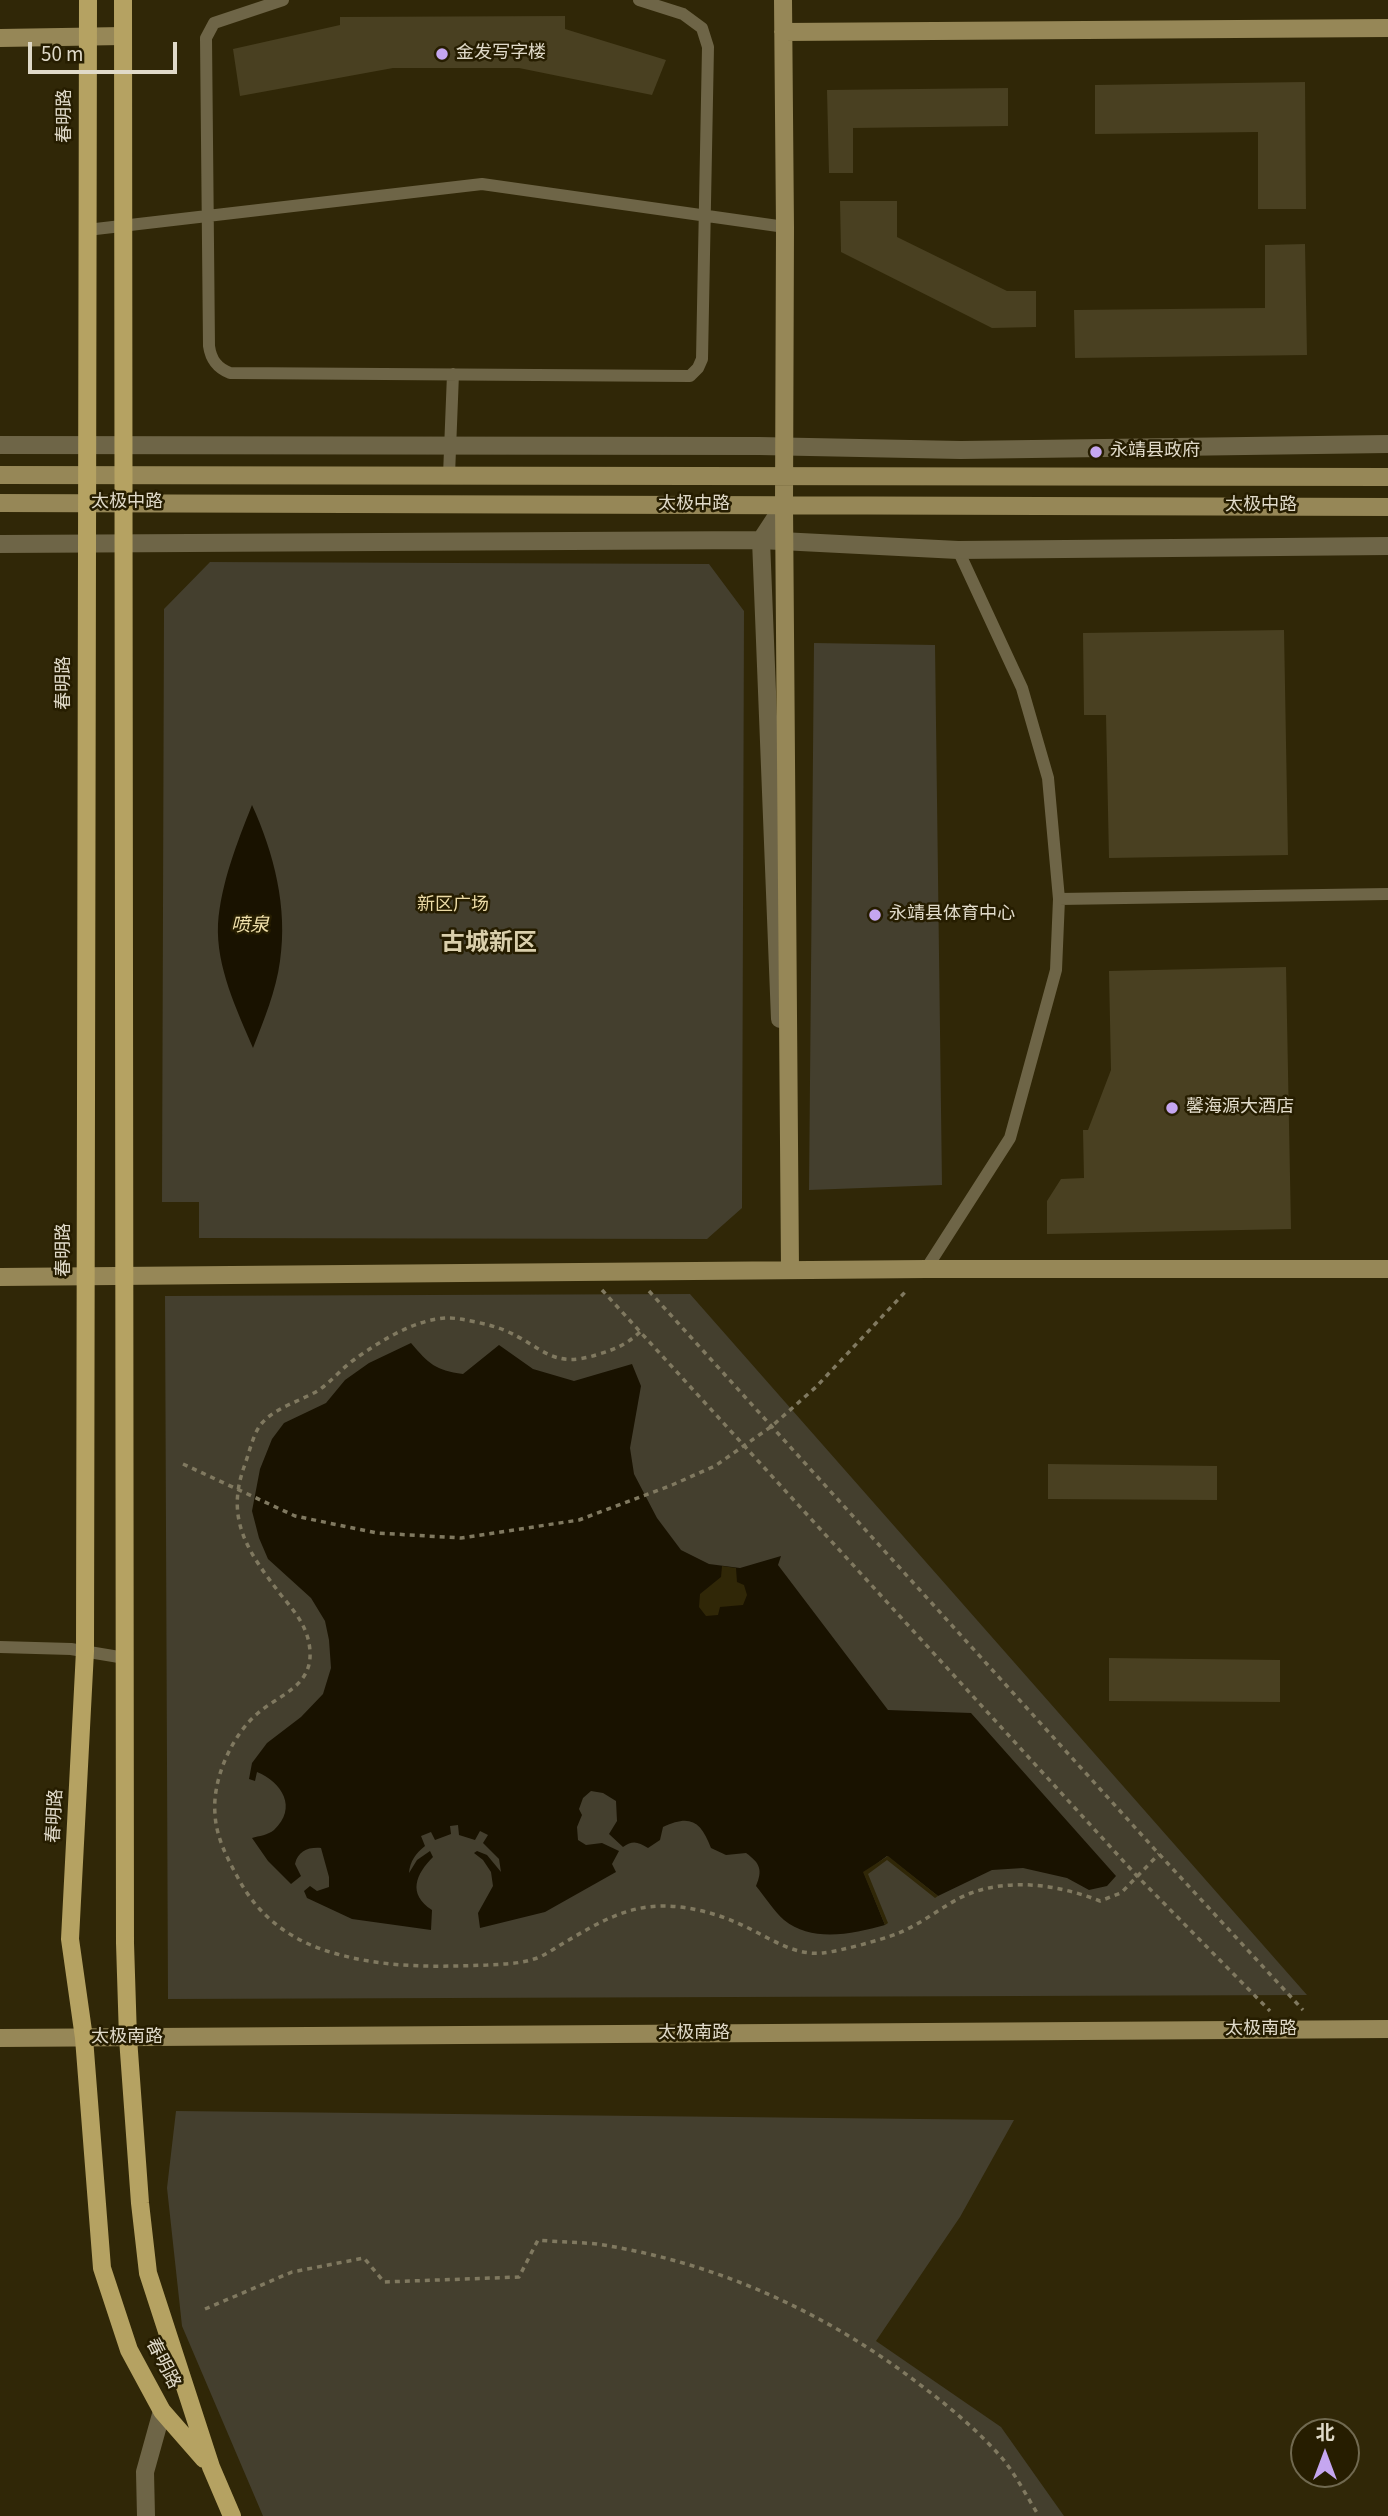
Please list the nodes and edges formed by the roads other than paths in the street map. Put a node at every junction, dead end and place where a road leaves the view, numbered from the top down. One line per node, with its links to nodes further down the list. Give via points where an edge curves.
1 (88, 0): 9 (main road, 春明路)
2 (123, 0): 8 (main road, 春明路)
3 (283, 0): 11 (lane, via 214,23 206,38)
4 (639, 0): 12 (lane, via 683,14 702,28 708,47)
5 (783, 0): 7 (main road)
6 (1388, 28): 7 (main road)
7 (783, 33): 14 (main road)
8 (123, 36): 9 (main road); 13 (main road, 春明路)
9 (88, 37): 10 (main road); 15 (main road, 春明路)
10 (0, 38)
11 (208, 216): 12 (lane, via 482,184); 13 (lane); 16 (lane, via 209,346 213,360 223,370)
12 (705, 216): 14 (lane); 16 (lane, via 702,359 690,376)
13 (124, 226): 15 (lane); 20 (main road, 春明路)
14 (785, 227): 22 (main road)
15 (87, 230): 19 (main road, 春明路)
16 (453, 374): 21 (lane)
17 (1388, 444): 22 (street, via 961,450)
18 (0, 445): 19 (street)
19 (86, 445): 20 (street); 24 (main road, 春明路)
20 (124, 446): 21 (street); 25 (main road, 春明路)
21 (450, 447): 22 (street); 26 (lane)
22 (784, 447): 27 (main road)
23 (0, 475): 24 (main road, 太极中路)
24 (86, 475): 25 (main road, 太极中路); 30 (main road, 春明路)
25 (124, 475): 26 (main road, 太极中路); 31 (main road, 春明路)
26 (449, 475): 27 (main road, 太极中路)
27 (784, 476): 28 (main road, 太极中路); 32 (main road)
28 (1388, 477)
29 (0, 503): 30 (main road, 太极中路)
30 (86, 503): 31 (main road, 太极中路); 37 (main road, 春明路)
31 (124, 503): 32 (main road, 太极中路); 36 (main road, 春明路)
32 (784, 505): 33 (main road, 太极中路); 34 (street); 35 (main road)
33 (1388, 507)
34 (761, 540): 35 (street); 36 (street); 45 (street)
35 (784, 541): 40 (street); 45 (main road)
36 (124, 542): 37 (street); 47 (main road, 春明路)
37 (86, 543): 38 (street); 48 (main road, 春明路)
38 (0, 544)
39 (1388, 546): 40 (street)
40 (958, 550): 42 (lane, via 1022,688 1048,778)
41 (1388, 894): 42 (lane)
42 (1059, 899): 43 (lane, via 1056,970 1010,1138)
43 (926, 1269): 44 (main road); 45 (main road)
44 (1388, 1269)
45 (790, 1270): 47 (main road)
46 (0, 1277): 48 (main road)
47 (125, 1277): 48 (main road); 51 (main road, 春明路)
48 (86, 1278): 50 (main road, 春明路)
49 (0, 1647): 50 (lane)
50 (85, 1651): 51 (lane); 54 (main road, 春明路, via 70,1939)
51 (125, 1658): 55 (main road, 春明路)
52 (1388, 2029): 55 (main road, 太极南路)
53 (0, 2038): 54 (main road, 太极南路)
54 (84, 2038): 55 (main road, 太极南路); 56 (main road, 春明路, via 102,2267 129,2350)
55 (128, 2038): 57 (main road, 春明路, via 148,2273)
56 (162, 2411): 57 (main road, 春明路); 58 (street, via 145,2472)
57 (211, 2467): 59 (main road, 春明路)
58 (146, 2516)
59 (232, 2516)

